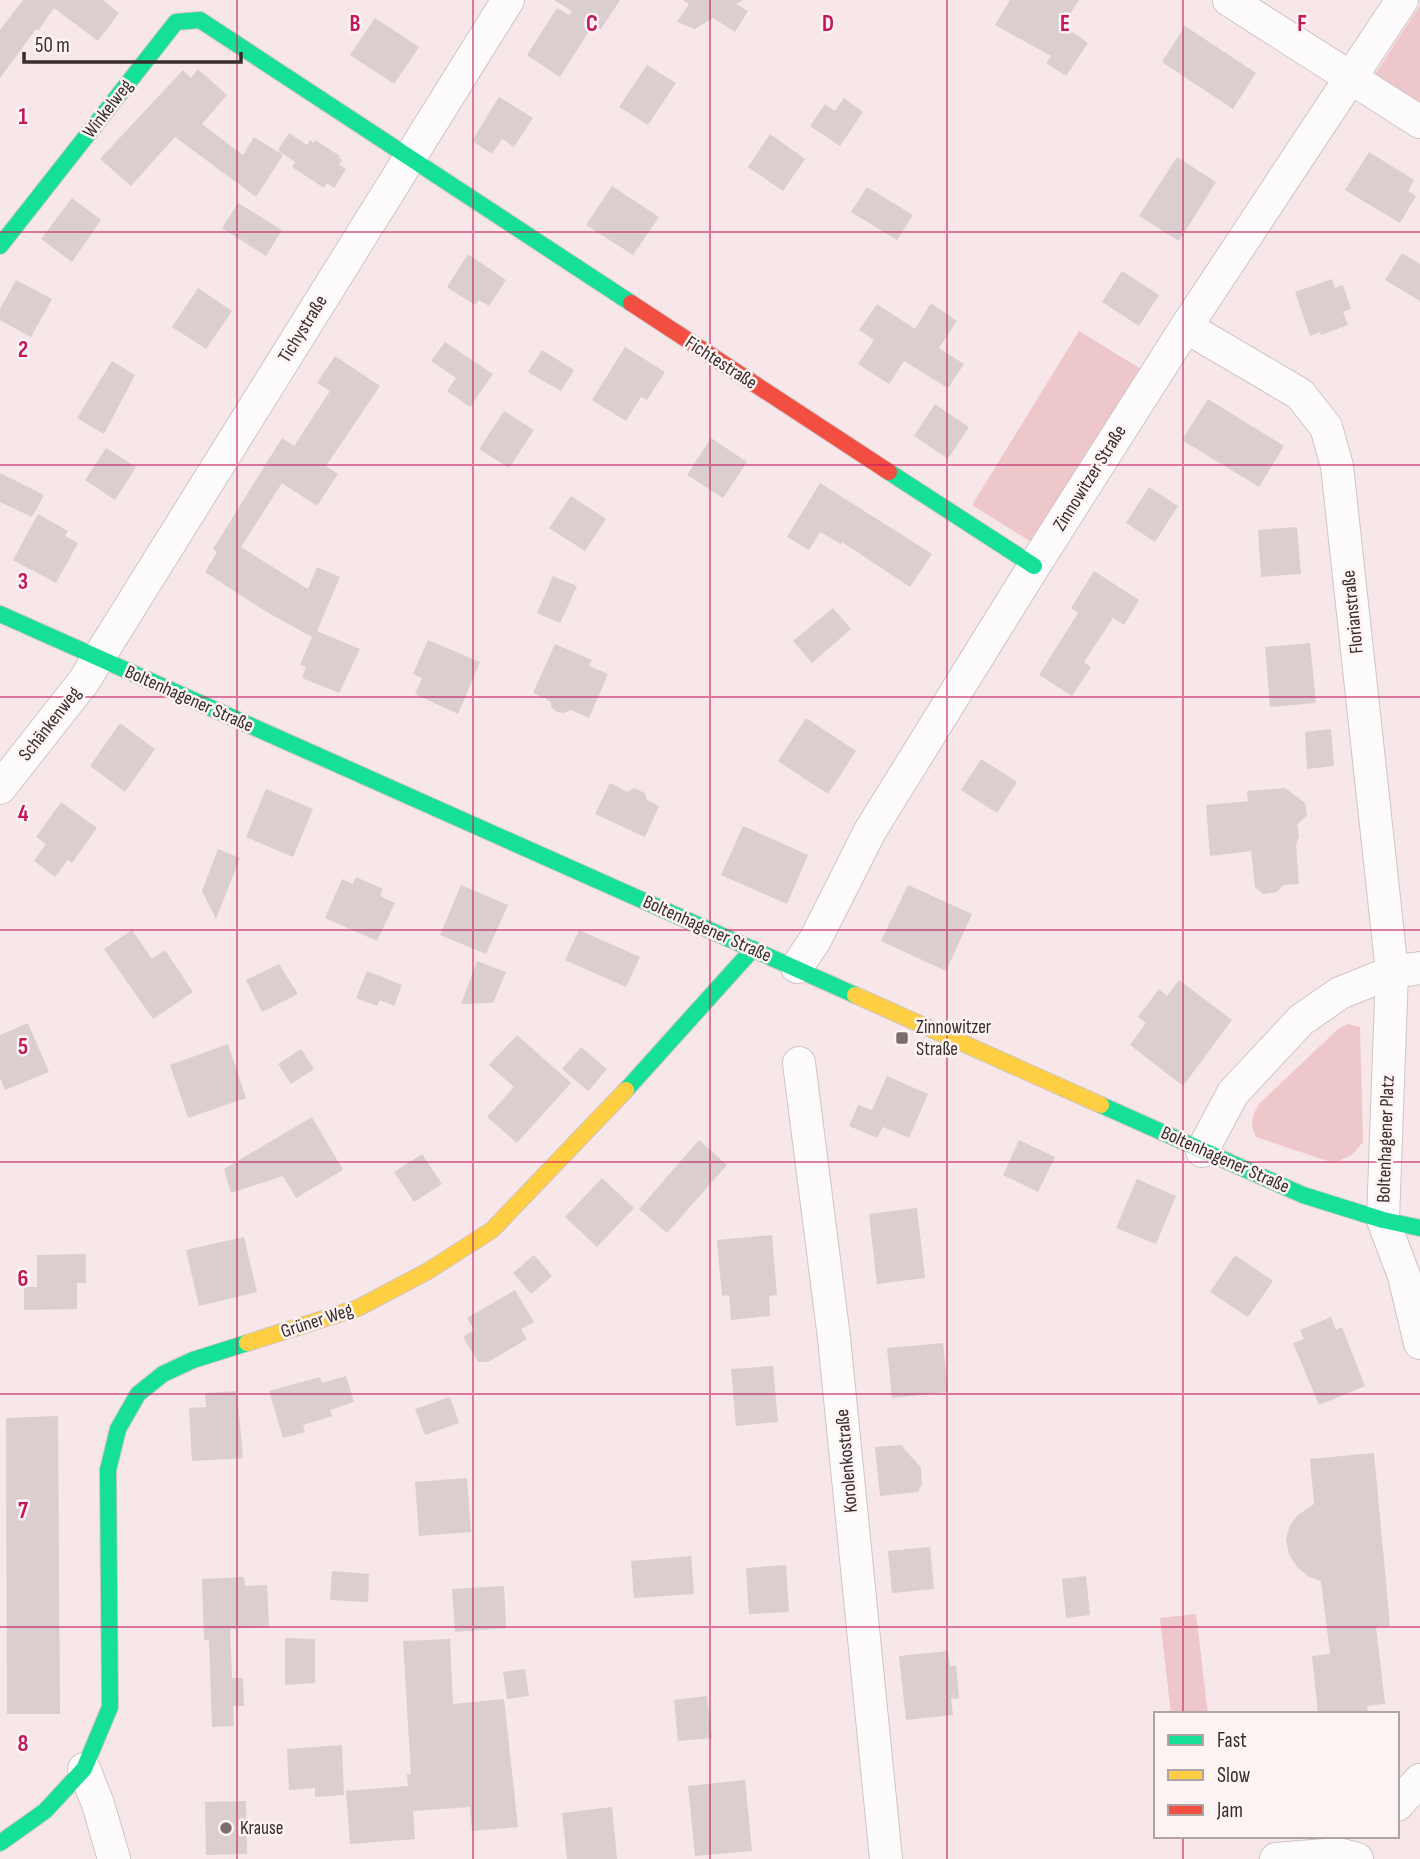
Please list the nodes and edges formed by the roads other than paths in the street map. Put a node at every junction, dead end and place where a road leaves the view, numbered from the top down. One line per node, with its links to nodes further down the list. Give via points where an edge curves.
1 (508, 0): 6 (street, Tichystraße)
2 (1228, 0): 4 (street)
3 (1402, 0): 4 (street, Zinnowitzer Straße)
4 (1352, 78): 5 (street); 8 (street, Zinnowitzer Straße)
5 (1420, 122)
6 (409, 159): 7 (street, Winkelweg, via 200,20 176,22); 9 (street, Fichtestraße); 11 (street, Tichystraße)
7 (0, 246)
8 (1186, 327): 9 (street, Zinnowitzer Straße); 15 (street, Florianstraße, via 1300,394 1326,427 1337,466)
9 (1034, 566): 14 (street, Zinnowitzer Straße, via 870,831)
10 (0, 614): 11 (street, Boltenhagener Straße)
11 (99, 658): 12 (street, Schänkenweg); 13 (street, Boltenhagener Straße)
12 (0, 788)
13 (753, 948): 14 (street, Boltenhagener Straße); 21 (street, Grüner Weg, via 492,1230 358,1308 193,1360 163,1374 138,1394 118,1429 108,1470 110,1707)
14 (797, 967): 17 (street, Boltenhagener Straße)
15 (1406, 970): 17 (street, via 1340,993 1301,1020 1233,1093); 18 (street, Boltenhagener Platz)
16 (799, 1063): 27 (street, Korolenkostraße, via 845,1436)
17 (1202, 1151): 18 (street, Boltenhagener Straße, via 1303,1195)
18 (1383, 1220): 19 (street, Boltenhagener Straße); 20 (street, Boltenhagener Platz, via 1404,1276)
19 (1420, 1228)
20 (1420, 1343)
21 (84, 1769): 24 (street, Grüner Weg, via 46,1811); 26 (street)
22 (1420, 1780): 23 (street)
23 (1399, 1803)
24 (0, 1843)
25 (1353, 1850): 28 (street)
26 (114, 1859)
27 (886, 1859)
28 (1276, 1859)

